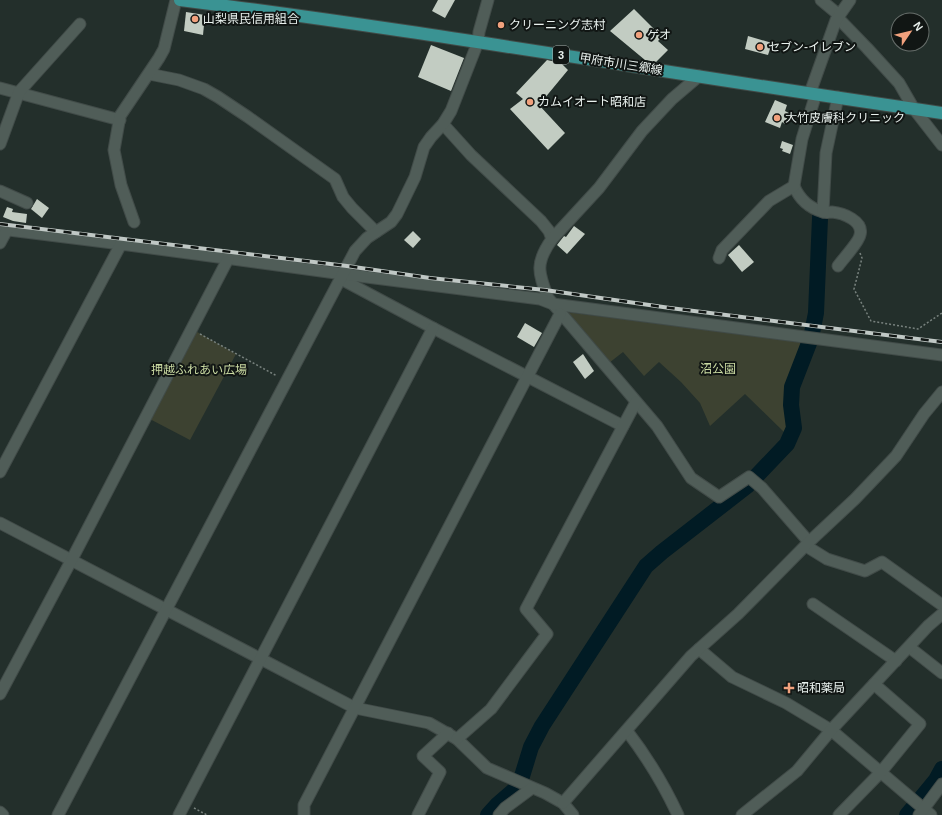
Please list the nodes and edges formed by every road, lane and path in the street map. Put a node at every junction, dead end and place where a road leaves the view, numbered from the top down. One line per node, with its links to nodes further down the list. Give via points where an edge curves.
1 (176, 0): 9 (street, via 164,49)
2 (180, 0): 8 (main road, 甲府市川三郷線 / 3)
3 (488, 0): 8 (street)
4 (821, 0): 6 (street)
5 (850, 0): 6 (street)
6 (838, 17): 13 (street); 15 (street, via 899,84)
7 (80, 24): 12 (street)
8 (478, 42): 10 (main road, 甲府市川三郷線 / 3); 18 (street)
9 (149, 74): 17 (street, via 120,116); 27 (street, via 179,80 218,97 335,178 343,197)
10 (699, 76): 13 (main road, 甲府市川三郷線 / 3); 28 (street, via 672,99 642,132 599,188)
11 (0, 88): 12 (street)
12 (19, 92): 17 (street); 19 (street)
13 (813, 93): 14 (main road, 甲府市川三郷線 / 3); 21 (street)
14 (838, 97): 15 (main road, 甲府市川三郷線 / 3); 24 (street, via 826,153)
15 (914, 109): 16 (main road, 甲府市川三郷線 / 3); 20 (street)
16 (940, 111)
17 (120, 120): 25 (street, via 114,150 121,185)
18 (443, 124): 27 (street, via 424,148 415,177 397,214 391,222); 28 (street, via 471,155 542,221)
19 (0, 144)
20 (942, 145)
21 (794, 186): 24 (street, via 798,196); 33 (street, via 769,201 722,250)
22 (0, 191): 23 (street)
23 (27, 203)
24 (823, 212): 29 (street, via 834,212 857,222 860,229)
25 (134, 222)
26 (4, 230): 30 (street); 31 (street)
27 (376, 232): 35 (street, via 355,251)
28 (552, 240): 36 (street, via 540,260 540,280)
29 (857, 242): 34 (street); 37 (path, via 862,258 854,289 871,321 918,329)
30 (0, 243)
31 (121, 244): 32 (street); 47 (street)
32 (228, 258): 35 (street); 40 (street)
33 (719, 258)
34 (838, 266)
35 (342, 276): 36 (street); 39 (street); 43 (street)
36 (551, 301): 38 (street); 41 (street)
37 (942, 313)
38 (560, 314): 42 (street); 45 (street)
39 (433, 328): 42 (street); 57 (street)
40 (192, 329): 43 (path); 50 (street)
41 (942, 355)
42 (527, 377): 46 (street); 62 (street)
43 (286, 381): 53 (street)
44 (942, 392): 49 (street, via 896,456)
45 (636, 402): 46 (street); 49 (street, via 656,426 691,478 719,497 749,477 762,488)
46 (623, 426): 65 (street, via 526,609 547,634 491,709)
47 (0, 472)
48 (0, 523): 50 (street)
49 (807, 544): 52 (street, via 827,560 866,571 882,562); 56 (street, via 738,614)
50 (71, 561): 53 (street); 61 (street)
51 (813, 604): 58 (street)
52 (942, 605)
53 (166, 610): 57 (street); 74 (street)
54 (942, 614): 55 (street)
55 (909, 647): 58 (street); 59 (street)
56 (699, 649): 63 (street, via 732,677 786,703); 64 (street)
57 (261, 659): 62 (street); 69 (street)
58 (896, 661): 60 (street)
59 (942, 673)
60 (874, 684): 63 (street); 66 (street, via 920,724)
61 (0, 694)
62 (355, 708): 65 (street, via 429,723); 77 (street, via 304,804)
63 (831, 730): 66 (street); 82 (street, via 797,771)
64 (627, 731): 70 (street); 81 (street, via 646,757)
65 (453, 736): 68 (street, via 487,768); 78 (street, via 423,756 440,772)
66 (881, 772): 72 (street); 83 (street)
67 (942, 784): 72 (street)
68 (532, 788): 70 (street); 79 (street)
69 (186, 803): 75 (street); 76 (path)
70 (563, 804): 80 (street)
71 (0, 812): 73 (street)
72 (925, 813)
73 (3, 815)
74 (58, 815)
75 (179, 815)
76 (207, 815)
77 (304, 815)
78 (418, 815)
79 (499, 815)
80 (573, 815)
81 (678, 815)
82 (742, 815)
83 (839, 815)

